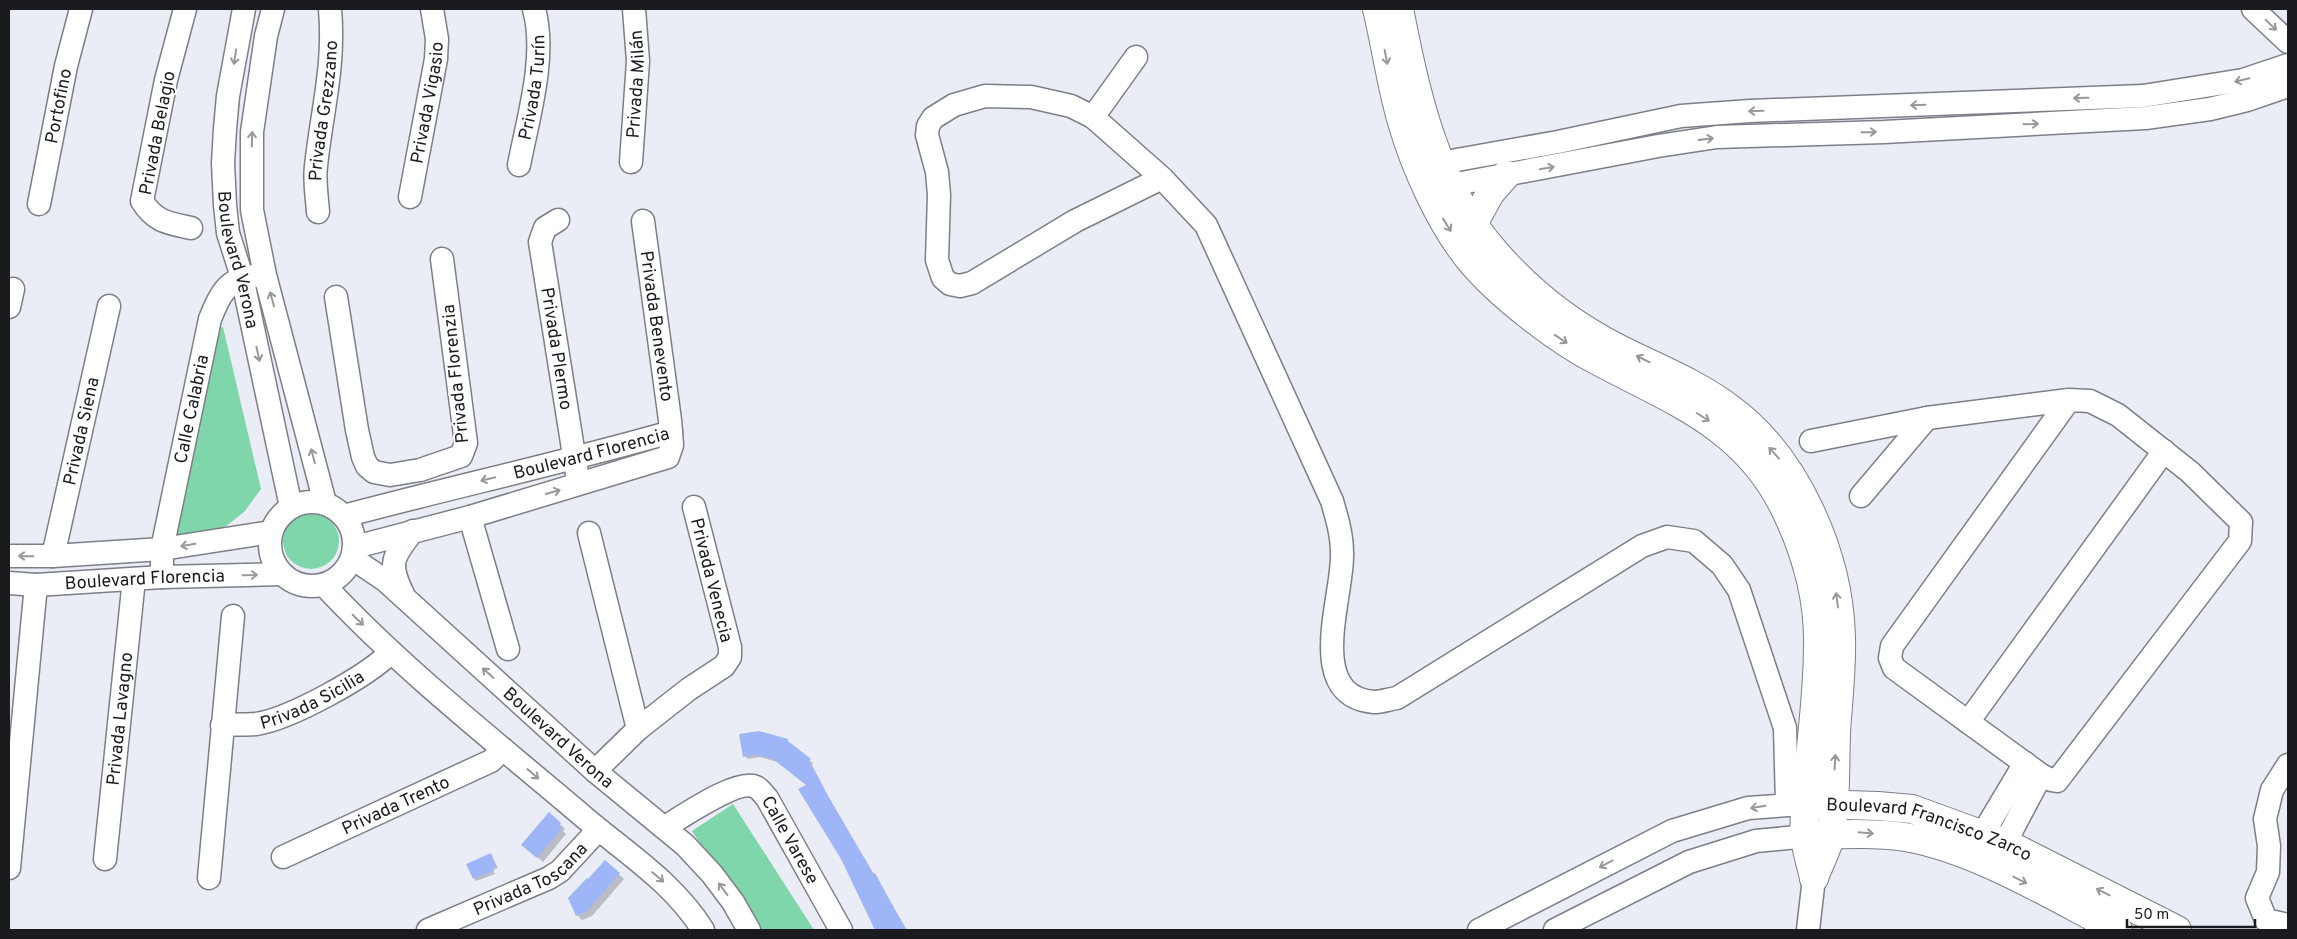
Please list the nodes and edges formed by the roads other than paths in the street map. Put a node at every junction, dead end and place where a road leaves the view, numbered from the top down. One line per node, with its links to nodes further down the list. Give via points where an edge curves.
1 (81, 9): 23 (street, Portofino, via 66,66)
2 (185, 9): 28 (street, Privada Belagio, via 166,80 142,201 150,213 165,223)
3 (244, 9): 31 (street, Boulevard Verona, one-way to 31, via 228,96 223,163 228,233)
4 (273, 9): 30 (street, Boulevard Verona, one-way to 4, via 252,210 252,132)
5 (330, 9): 24 (street, Privada Grezzano, via 331,63 316,168)
6 (432, 9): 22 (street, Privada Vigasio, via 437,39 436,59)
7 (534, 9): 18 (street, Privada Turín, via 539,40 537,68)
8 (634, 9): 17 (street, Privada Milán, via 638,62)
9 (1377, 9): 21 (main road, one-way to 21, via 1402,123)
10 (1399, 9): 21 (main road)
11 (2253, 9): 12 (street, one-way to 12)
12 (2288, 42)
13 (1136, 57): 16 (street)
14 (2288, 65): 21 (street, one-way to 21, via 2243,80 2143,96 1681,116)
15 (2288, 86): 19 (street, one-way to 15, via 1717,137 2146,118 2210,109)
16 (1092, 118): 20 (street); 20 (street, via 1071,106 1031,97 985,96 954,104 933,118 926,135 937,172 937,260 943,278 960,286 972,283 1068,225)
17 (632, 162)
18 (520, 165)
19 (1506, 175): 21 (street); 27 (main road, via 1491,192)
20 (1162, 178): 72 (street, via 1206,225 1332,501 1340,528 1342,553 1332,635 1333,664 1341,686 1356,696 1375,702 1396,698 1642,546 1667,537 1694,541 1722,565 1739,590)
21 (1436, 178): 27 (main road); 72 (main road, one-way to 72, via 1444,219 1470,260 1530,316 1596,361 1680,402 1716,425 1742,449 1769,482 1784,507 1807,560 1816,601 1818,644)
22 (410, 197)
23 (39, 204)
24 (318, 212)
25 (558, 220): 39 (street, Privada Plermo, via 545,228 540,242)
26 (643, 221): 36 (street, Privada Benevento)
27 (1473, 224): 72 (main road, one-way to 27, via 1841,637 1828,554 1804,497 1786,468 1758,434 1729,408 1691,383 1606,342 1544,300 1515,273)
28 (191, 228)
29 (442, 259): 40 (street, Privada Florenzia, via 466,444 461,456)
30 (265, 275): 31 (street); 46 (street, Boulevard Verona, one-way to 30)
31 (242, 277): 44 (street, Boulevard Verona, one-way to 44); 51 (street, Calle Calabria, via 224,289 210,319)
32 (336, 297): 40 (street, Privada Florenzia, via 363,458 367,466 382,475)
33 (109, 306): 54 (street, Privada Siena)
34 (2069, 400): 35 (street); 38 (street, via 2090,401 2118,415); 65 (street, via 1892,646 1890,658 1894,668)
35 (1927, 418): 37 (street); 43 (street)
36 (671, 432): 39 (street, Boulevard Florencia); 41 (street, Boulevard Florencia, via 672,450 663,460)
37 (1811, 441)
38 (2164, 451): 65 (street); 70 (street, via 2242,522 2240,541 2062,778 2051,780)
39 (574, 460): 41 (street, Privada Plermo); 42 (street, Boulevard Florencia, one-way to 42)
40 (420, 470): 42 (street)
41 (580, 484): 47 (street, Boulevard Florencia, one-way to 41)
42 (426, 494): 46 (street, Boulevard Florencia)
43 (1861, 496)
44 (291, 507): 46 (street, via 314,501); 48 (street, via 278,518)
45 (694, 507): 67 (street, Privada Venecia, via 730,657 724,666)
46 (335, 510): 52 (street, via 354,535)
47 (470, 517): 49 (street, Boulevard Florencia); 63 (street)
48 (271, 532): 51 (street, Boulevard Florencia, one-way to 51); 55 (street, via 269,547)
49 (413, 532): 52 (street, Boulevard Florencia); 61 (street, via 394,560 395,577)
50 (589, 533): 67 (street)
51 (162, 549): 54 (street, Boulevard Florencia); 56 (street, Calle Calabria)
52 (353, 553): 60 (street, via 346,570); 61 (street, Boulevard Verona)
53 (9, 556): 54 (street, Boulevard Florencia, one-way to 53)
54 (53, 556)
55 (281, 574): 56 (street, Boulevard Florencia, one-way to 55); 60 (street, via 294,583 309,587)
56 (162, 577): 57 (street, Boulevard Florencia)
57 (134, 579): 59 (street, Boulevard Florencia); 78 (street, Privada Lavagno)
58 (9, 583): 59 (street, Boulevard Florencia)
59 (36, 585): 79 (street)
60 (324, 585): 64 (street, one-way to 64)
61 (404, 598): 71 (street, Boulevard Verona, one-way to 61)
62 (232, 616): 66 (street)
63 (508, 649)
64 (391, 652): 66 (street, Privada Sicilia, via 330,694 281,717 257,724); 68 (street)
65 (1968, 722): 70 (street)
66 (222, 725): 80 (street)
67 (638, 729): 71 (street, Privada Venecia)
68 (503, 748): 74 (street, one-way to 74); 77 (street, Privada Trento, via 491,761)
69 (2288, 766): 82 (street, via 2272,790 2265,819 2268,872 2257,898 2266,920)
70 (2033, 769): 76 (street)
71 (595, 771): 73 (street, Boulevard Verona)
72 (1809, 804): 75 (main road); 76 (main road, Boulevard Francisco Zarco, via 1912,810); 87 (street, Boulevard Francisco Zarco, one-way to 87, via 1748,808 1672,831)
73 (665, 827): 85 (street, Boulevard Verona, one-way to 73, via 712,874); 86 (street, Calle Varese, via 731,790 756,787 767,798)
74 (598, 830): 83 (street, Privada Toscana, via 560,871 549,878); 84 (street, one-way to 84, via 668,886)
75 (1818, 835): 81 (main road); 88 (street, Boulevard Francisco Zarco, via 1756,841 1689,862); 90 (main road, Boulevard Francisco Zarco, one-way to 90, via 1859,832 1906,837 1950,849 2002,871)
76 (1994, 839): 91 (main road, Boulevard Francisco Zarco, one-way to 76)
77 (283, 857)
78 (105, 859)
79 (9, 868)
80 (209, 878)
81 (1814, 878): 89 (street)
82 (2288, 926)
83 (428, 930)
84 (703, 930)
85 (749, 930)
86 (841, 930)
87 (1479, 930)
88 (1555, 930)
89 (1808, 930)
90 (2118, 930)
91 (2177, 930)

